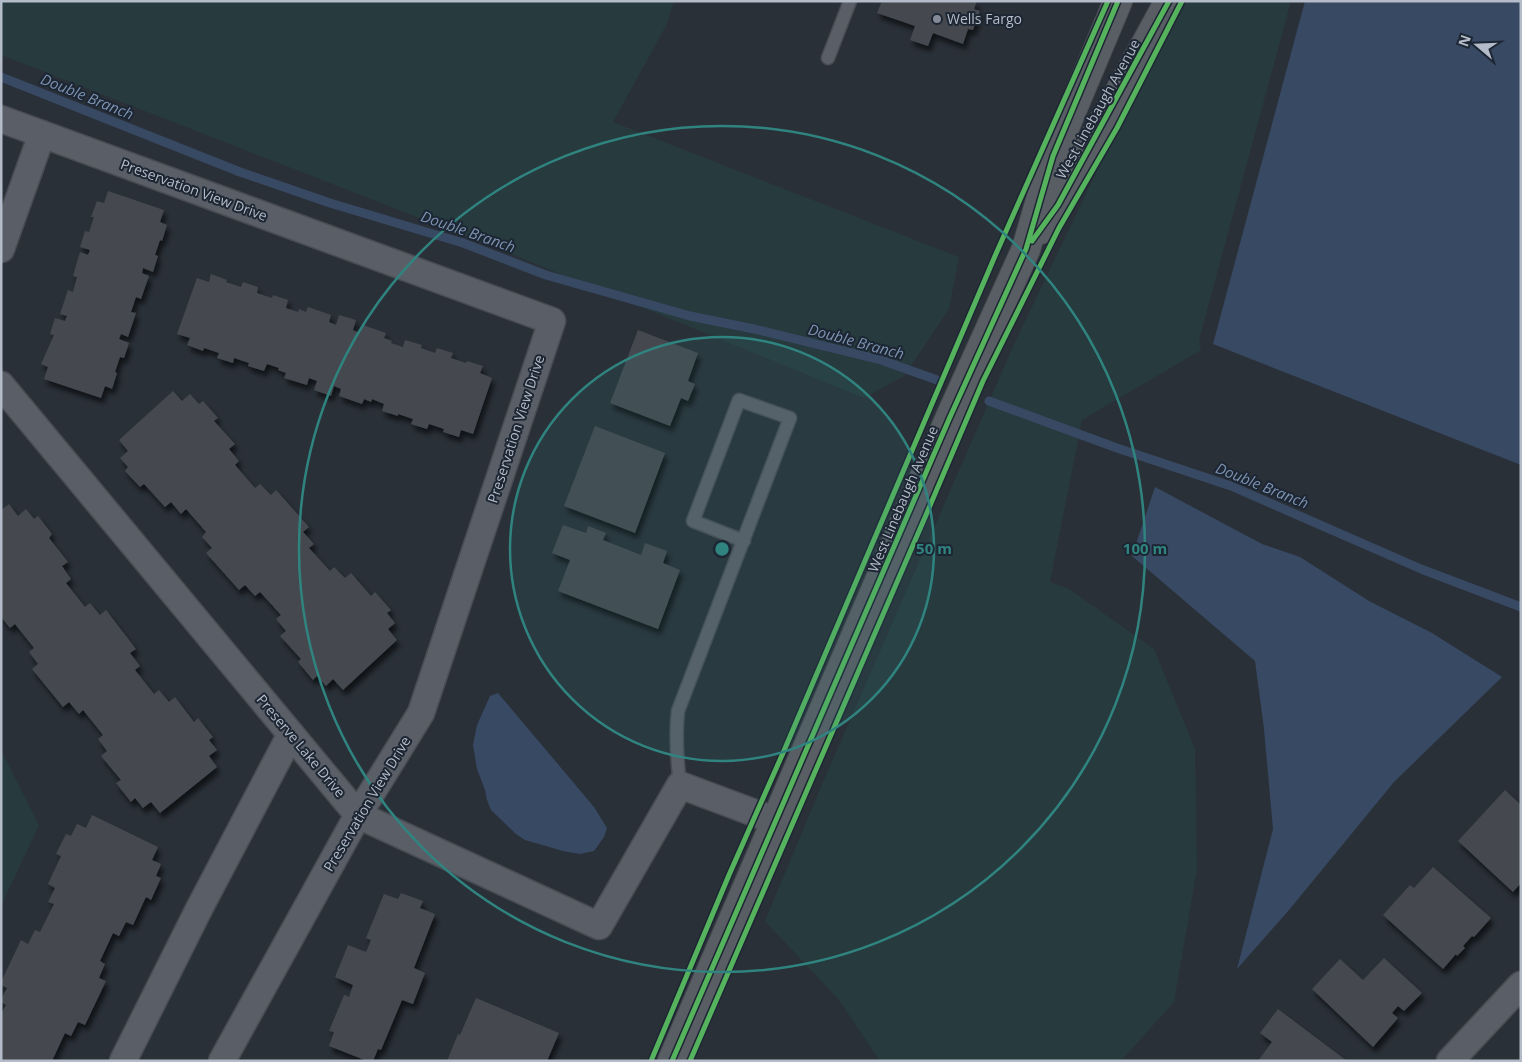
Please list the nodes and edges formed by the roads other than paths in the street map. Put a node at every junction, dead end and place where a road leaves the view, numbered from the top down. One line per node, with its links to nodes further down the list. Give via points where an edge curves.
1 (850, 1): 4 (lane)
2 (1118, 1): 8 (main road, West Linebaugh Avenue, via 1053,156)
3 (1169, 1): 8 (main road, West Linebaugh Avenue, via 1058,205)
4 (828, 58)
5 (1, 119): 6 (street, Preservation View Drive)
6 (42, 134): 7 (street); 13 (street, Preservation View Drive, via 552,321 421,713)
7 (1, 249)
8 (1026, 250): 14 (main road, West Linebaugh Avenue, via 950,417)
9 (1, 385): 11 (street, Preserve Lake Drive)
10 (744, 541): 10 (lane, via 790,418 739,400 693,521); 12 (lane, via 678,711 676,751)
11 (291, 734): 13 (street, Preserve Lake Drive); 16 (street)
12 (680, 785): 13 (street, Preserve Lake Drive, via 599,926); 14 (street)
13 (358, 815): 17 (street, Preservation View Drive)
14 (776, 821): 18 (main road, West Linebaugh Avenue)
15 (1521, 985): 19 (street)
16 (123, 1061)
17 (222, 1061)
18 (672, 1061)
19 (1450, 1061)

